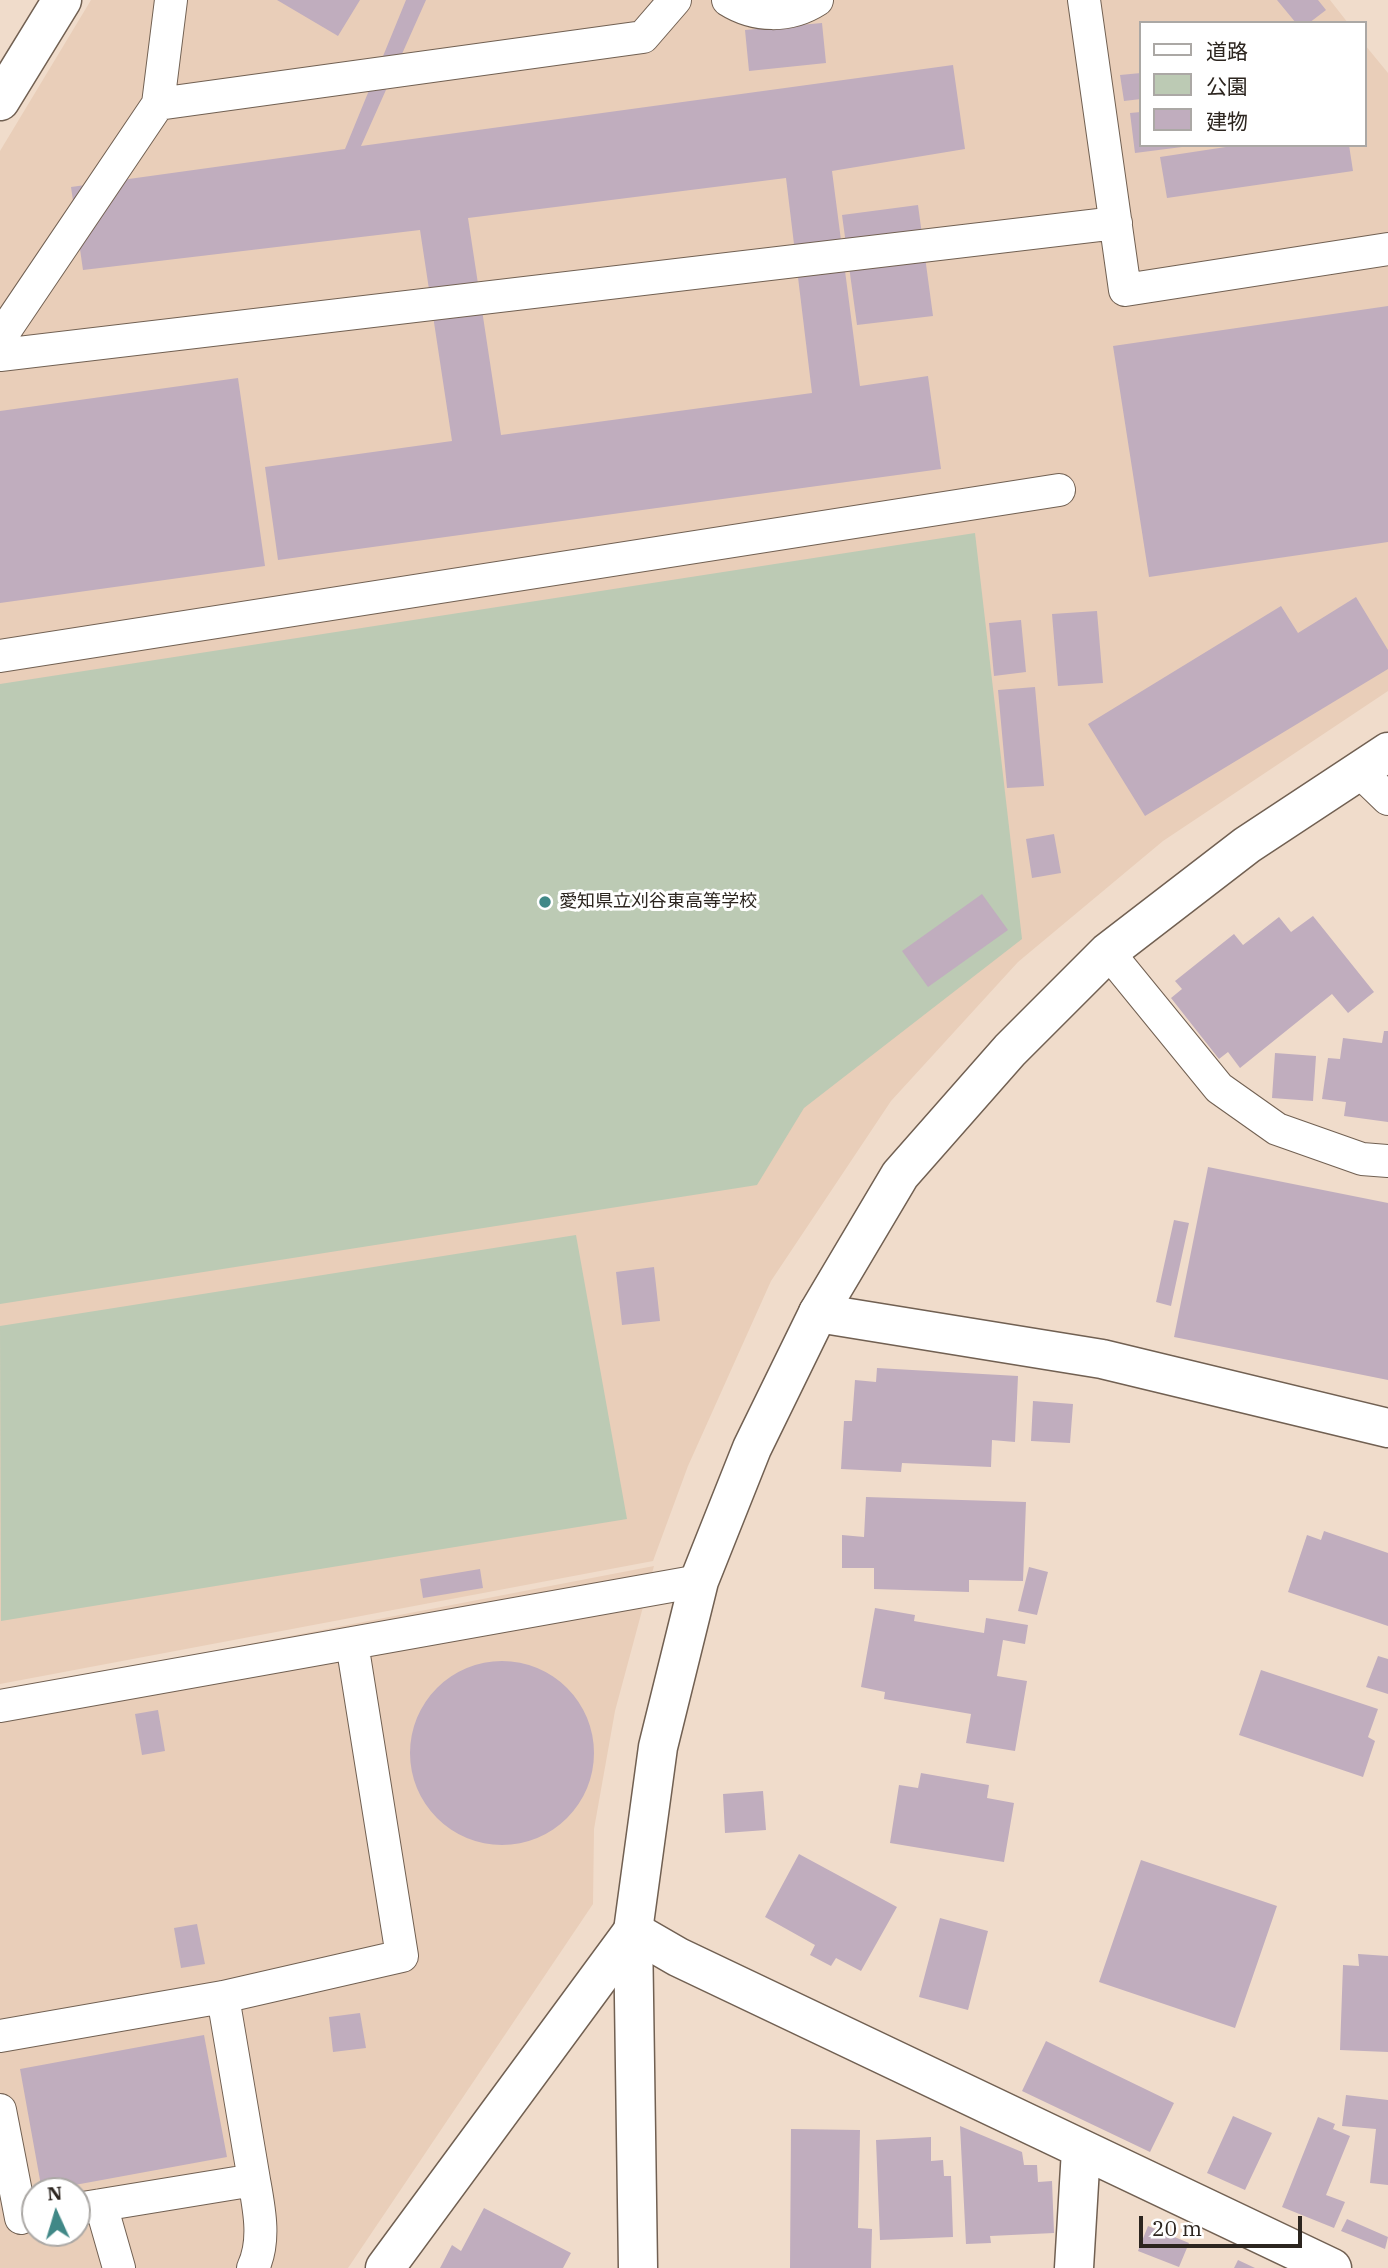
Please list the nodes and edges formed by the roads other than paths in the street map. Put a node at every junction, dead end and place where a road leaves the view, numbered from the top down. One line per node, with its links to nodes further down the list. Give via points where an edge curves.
1 (62, 0): 7 (street)
2 (171, 0): 8 (lane)
3 (675, 0): 8 (lane, via 643,37)
4 (728, 0): 5 (lane, via 750,11 772,14 794,11)
5 (817, 0)
6 (1084, 0): 9 (lane)
7 (0, 101)
8 (158, 104): 11 (lane)
9 (1116, 223): 10 (lane, via 1125,290); 12 (lane)
10 (1388, 249)
11 (0, 338)
12 (0, 355)
13 (1059, 490): 14 (lane)
14 (0, 656)
15 (1373, 761): 16 (lane); 17 (street, via 1247,845)
16 (1388, 799)
17 (1108, 952): 18 (lane, via 1219,1088 1277,1129 1362,1159); 19 (street, via 1010,1050 900,1175)
18 (1388, 1161)
19 (818, 1314): 20 (street, via 1102,1359); 21 (street, via 752,1448)
20 (1388, 1428)
21 (699, 1581): 22 (lane); 24 (street, via 658,1748)
22 (352, 1643): 23 (lane); 25 (lane, via 401,1956)
23 (0, 1706)
24 (634, 1931): 28 (street, via 678,1957); 35 (street); 36 (street)
25 (223, 1997): 26 (lane); 29 (lane)
26 (0, 2036)
27 (0, 2110): 32 (lane)
28 (1081, 2150): 37 (street); 38 (street)
29 (254, 2180): 30 (lane); 34 (lane, via 260,2218 258,2258)
30 (91, 2207)
31 (91, 2211): 33 (lane)
32 (19, 2219)
33 (119, 2268)
34 (253, 2268)
35 (385, 2268)
36 (638, 2268)
37 (1074, 2268)
38 (1332, 2268)

